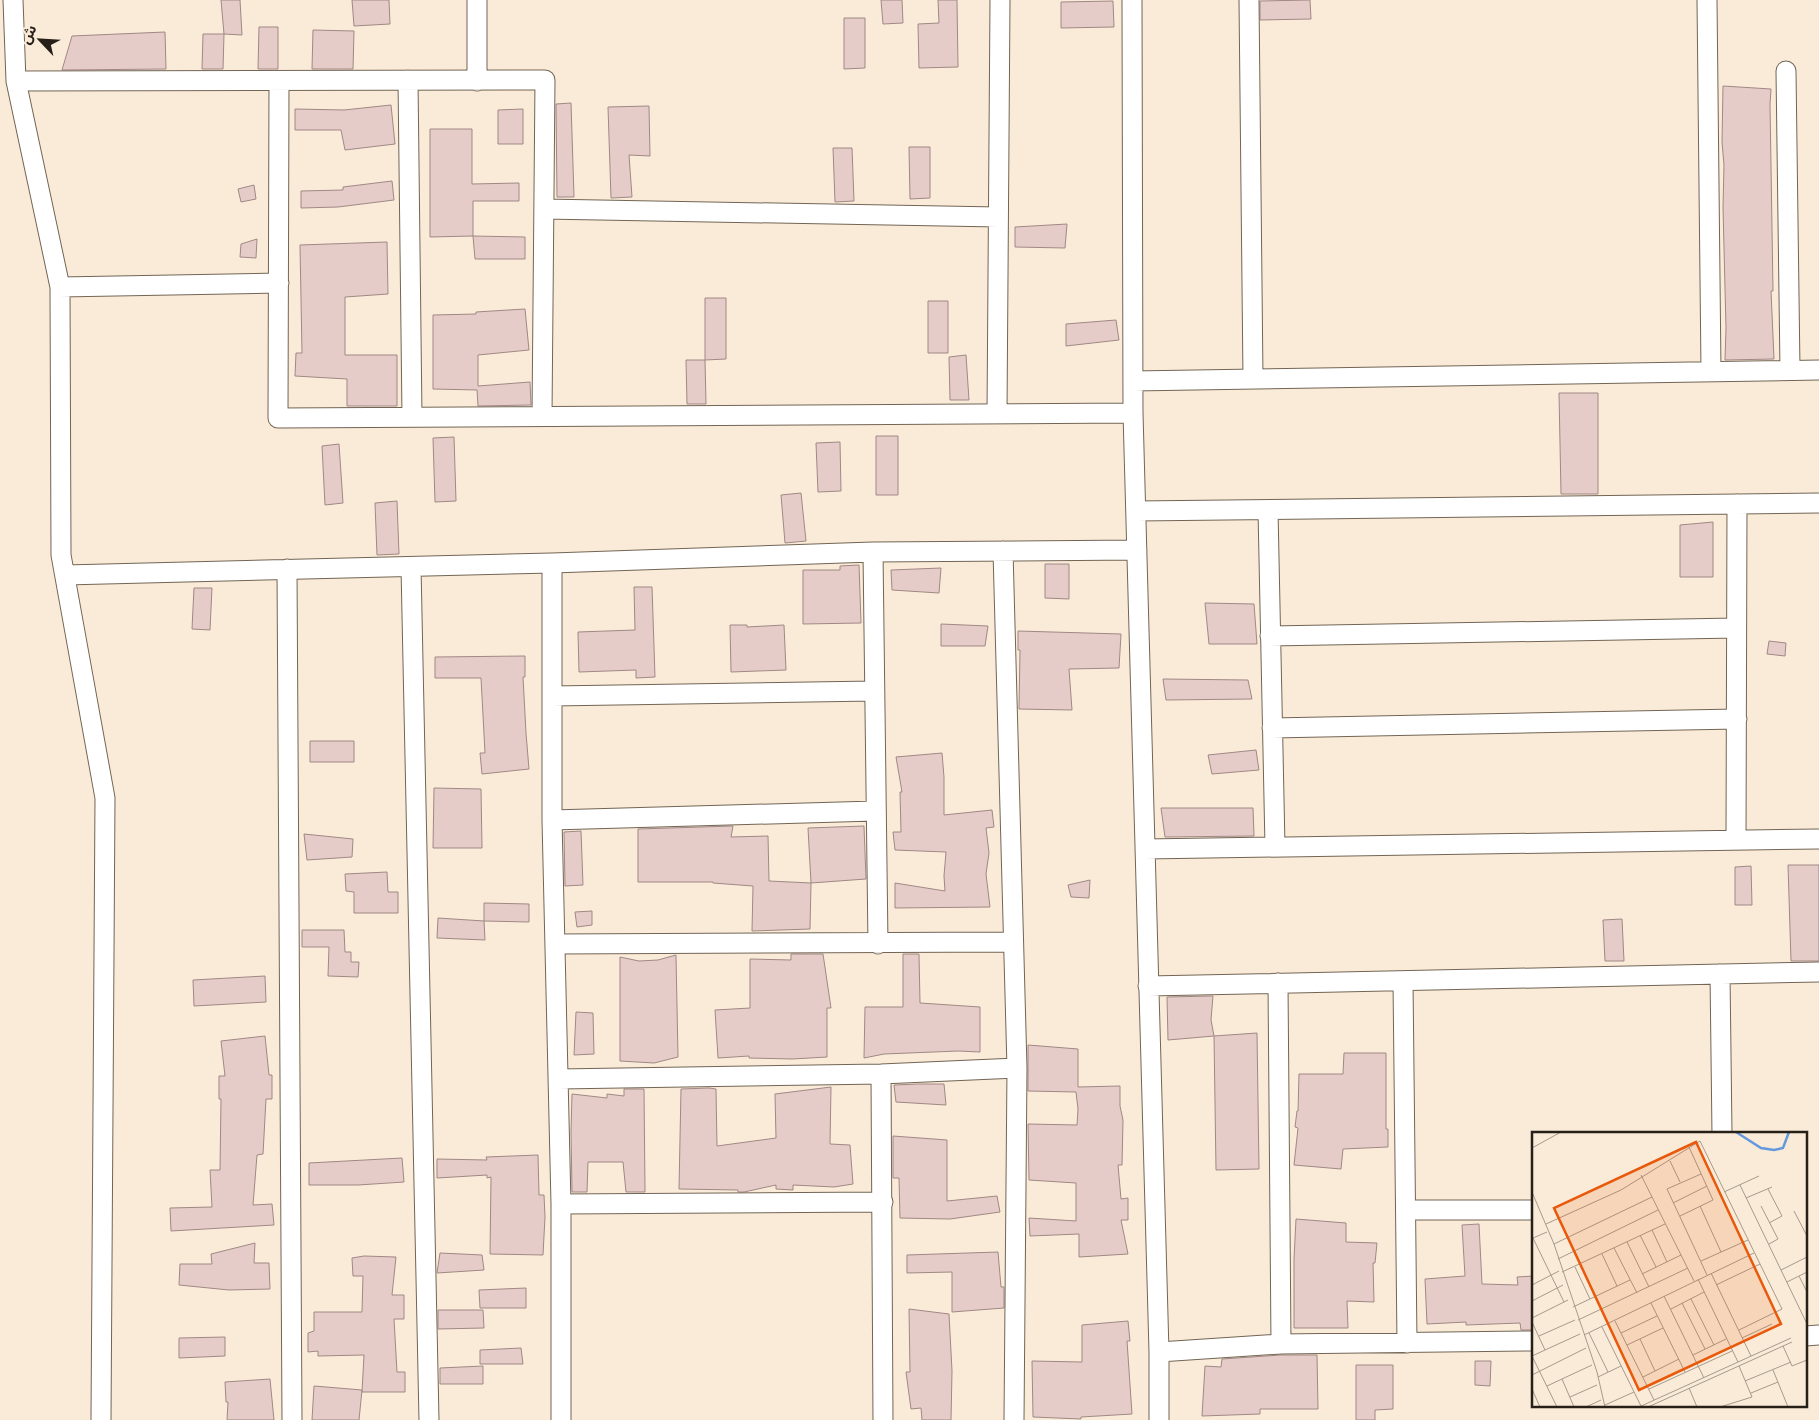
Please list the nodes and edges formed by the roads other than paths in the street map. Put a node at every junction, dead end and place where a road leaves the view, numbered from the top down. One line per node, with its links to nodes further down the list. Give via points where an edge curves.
1 (13, 0): 10 (street)
2 (476, 0): 11 (street)
3 (1000, 0): 13 (street)
4 (1132, 0): 20 (street)
5 (1249, 0): 19 (street)
6 (1706, 0): 18 (street)
7 (1786, 71): 16 (street)
8 (279, 80): 9 (street); 10 (street); 14 (street)
9 (408, 80): 11 (street); 24 (street)
10 (16, 81): 15 (street)
11 (477, 81): 12 (street, via 545,80)
12 (544, 209): 13 (street); 23 (street)
13 (998, 217): 22 (street)
14 (278, 283): 15 (street); 24 (street, via 278,418)
15 (60, 287): 35 (street, via 61,555)
16 (1790, 370): 17 (street); 18 (street)
17 (1819, 370)
18 (1712, 372): 19 (street)
19 (1254, 379): 20 (street)
20 (1133, 381): 21 (street)
21 (1134, 413): 22 (street); 28 (street)
22 (997, 414): 23 (street)
23 (542, 416): 24 (street)
24 (412, 417)
25 (1819, 503): 26 (street)
26 (1737, 504): 27 (street); 36 (street)
27 (1268, 510): 28 (street); 37 (street)
28 (1136, 511): 29 (street)
29 (1137, 550): 30 (street); 47 (street)
30 (1003, 551): 31 (street); 48 (street)
31 (873, 552): 32 (street); 38 (street)
32 (552, 563): 33 (street); 39 (street)
33 (411, 566): 34 (street); 72 (street)
34 (287, 570): 35 (street); 71 (street)
35 (65, 575): 70 (street, via 105,798)
36 (1736, 628): 37 (street); 40 (street)
37 (1270, 636): 41 (street)
38 (874, 691): 39 (street); 42 (street)
39 (552, 696): 43 (street)
40 (1737, 719): 41 (street); 45 (street)
41 (1272, 728): 46 (street)
42 (875, 811): 43 (street); 50 (street)
43 (552, 820): 49 (street)
44 (1819, 839): 45 (street)
45 (1736, 840): 46 (street)
46 (1275, 847): 47 (street)
47 (1145, 849): 55 (street)
48 (1013, 942): 50 (street); 56 (street)
49 (556, 944): 50 (street); 58 (street)
50 (878, 944)
51 (1819, 972): 52 (street)
52 (1720, 974): 53 (street); 59 (street)
53 (1403, 981): 54 (street); 62 (street)
54 (1278, 983): 55 (street); 68 (street)
55 (1148, 986): 69 (street)
56 (1017, 1068): 57 (street); 75 (street)
57 (881, 1074): 58 (street); 60 (street)
58 (559, 1079): 61 (street)
59 (1722, 1132)
60 (883, 1202): 61 (street); 74 (street)
61 (561, 1204): 73 (street)
62 (1406, 1210): 63 (street); 67 (street)
63 (1532, 1210)
64 (1819, 1335): 65 (street)
65 (1806, 1336)
66 (1532, 1341): 67 (street)
67 (1407, 1343): 68 (street)
68 (1281, 1344): 69 (street)
69 (1159, 1352): 76 (street)
70 (101, 1420)
71 (292, 1420)
72 (429, 1420)
73 (561, 1420)
74 (883, 1420)
75 (1014, 1420)
76 (1159, 1420)

